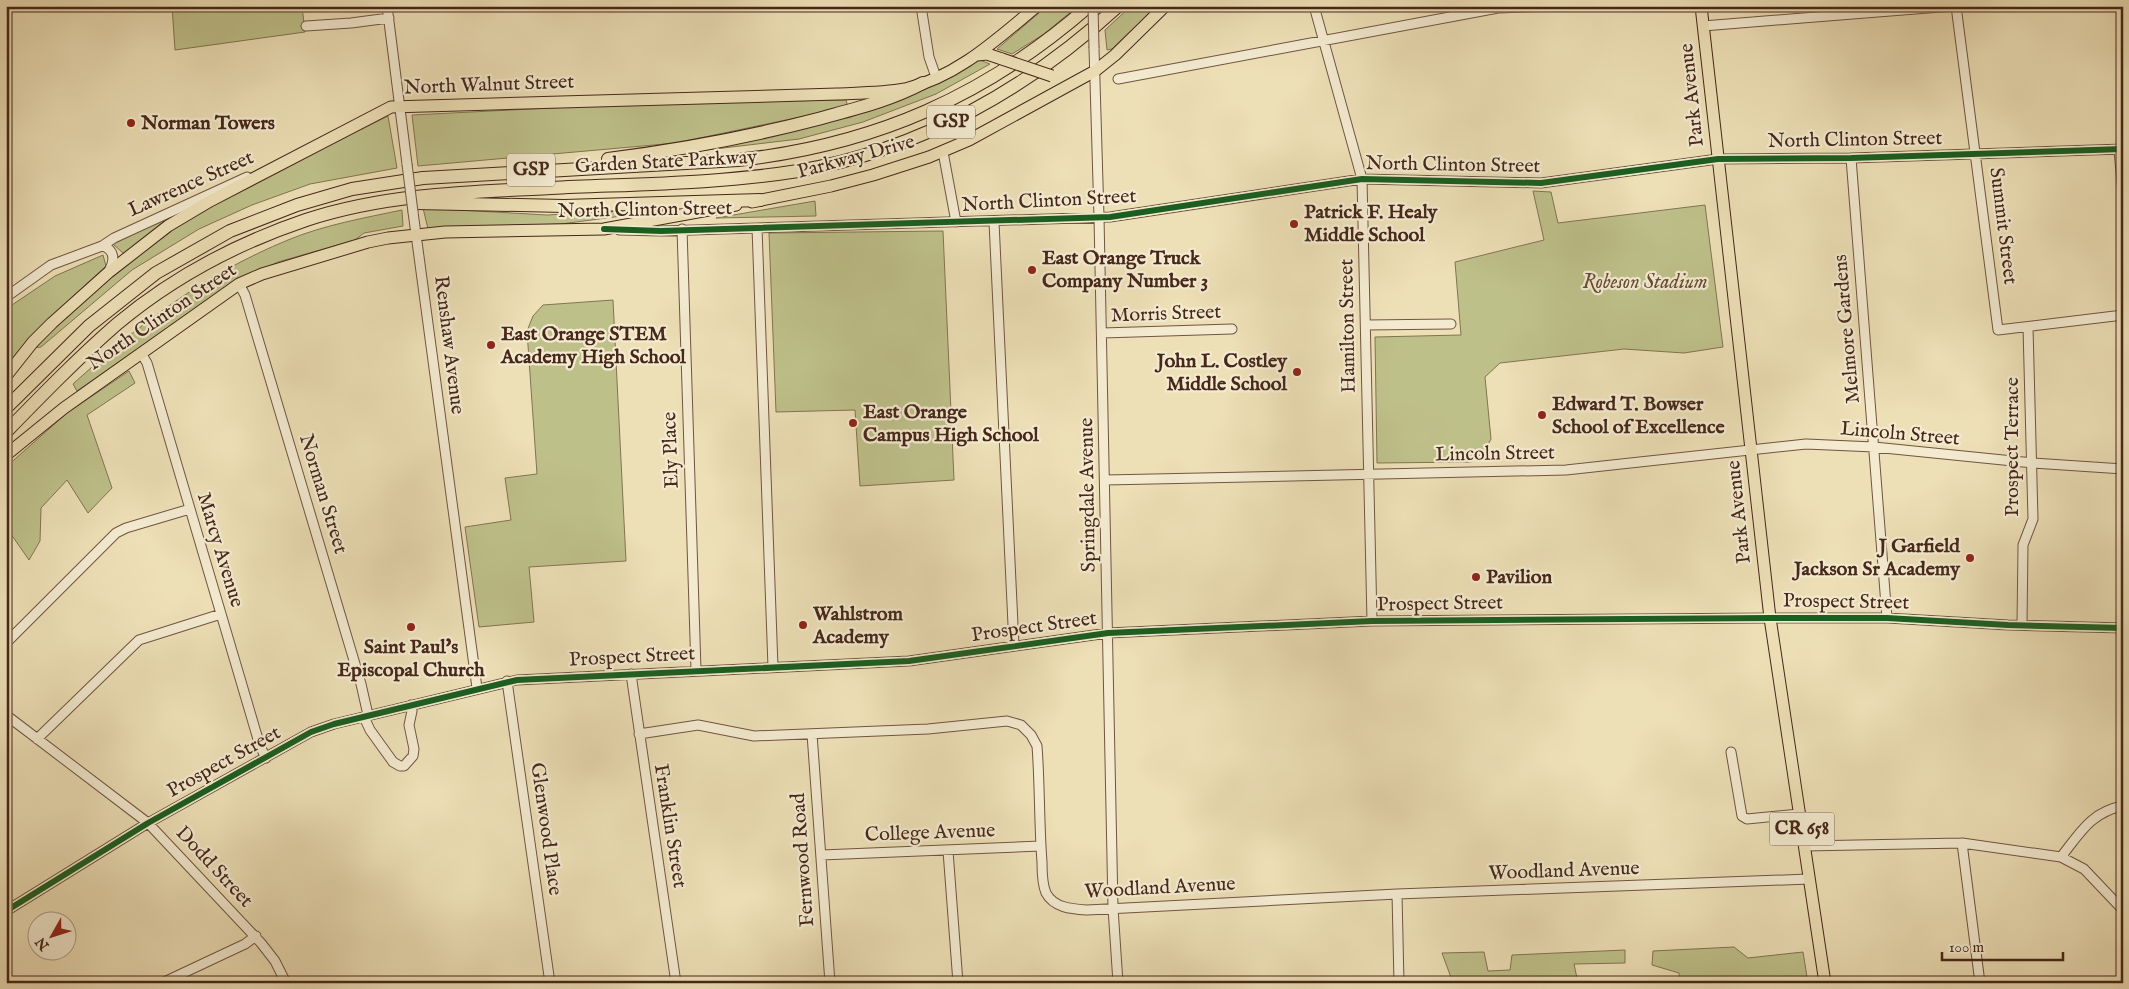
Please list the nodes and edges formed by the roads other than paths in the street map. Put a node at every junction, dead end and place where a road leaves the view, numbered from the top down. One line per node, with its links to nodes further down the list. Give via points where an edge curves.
1 (387, 6): 12 (street, Renshaw Avenue)
2 (921, 6): 18 (street, via 929,58)
3 (1037, 6): 16 (main road, North Walnut Street)
4 (1089, 6): 29 (highway, Garden State Parkway / GSP, via 1042,45 982,84 918,116 864,136 795,152 738,160)
5 (1093, 6): 17 (street, Springdale Avenue, bridge)
6 (1118, 6): 33 (highway, Garden State Parkway / GSP, via 1054,60 992,100 926,133 856,158 733,179 464,192)
7 (1165, 6): 17 (main road, Parkway Drive)
8 (1314, 6): 15 (street, Hamilton Street)
9 (1554, 6): 15 (street, via 1498,8)
10 (1701, 6): 14 (main road, Park Avenue / CR 658)
11 (1954, 6): 14 (street); 25 (street, Summit Street)
12 (389, 18): 13 (street); 22 (street, Renshaw Avenue)
13 (306, 26)
14 (1703, 26): 28 (main road, Park Avenue / CR 658)
15 (1323, 40): 19 (street); 30 (street, Hamilton Street)
16 (977, 55): 18 (main road, North Walnut Street); 21 (main road, bridge, via 987,54 1052,76 1057,82 1056,87)
17 (1094, 71): 21 (main road, Parkway Drive); 34 (street, Springdale Avenue)
18 (936, 77): 20 (main road, North Walnut Street)
19 (1118, 79)
20 (923, 83): 22 (main road, North Walnut Street, via 892,91 837,94); 29 (highway, via 895,97 786,127 703,145)
21 (1043, 100): 24 (main road, Parkway Drive)
22 (400, 106): 26 (main road, North Walnut Street, via 386,109); 40 (street, Renshaw Avenue, bridge)
23 (2121, 150): 25 (street, North Clinton Street); 31 (street)
24 (943, 152): 32 (main road, Parkway Drive, via 845,183); 35 (street)
25 (1976, 154): 27 (street, North Clinton Street); 48 (street, Summit Street, via 1998,330)
26 (296, 157): 41 (street, Lawrence Street, via 221,188); 42 (main road, North Walnut Street, via 178,219)
27 (1851, 158): 28 (street, North Clinton Street); 55 (street, Melmore Gardens)
28 (1718, 159): 30 (street, North Clinton Street, via 1541,183); 56 (main road, Park Avenue / CR 658)
29 (523, 170): 53 (highway, Garden State Parkway / GSP, via 423,178 359,188 297,205 230,231 168,265 121,298 68,345)
30 (1362, 179): 34 (street, North Clinton Street); 47 (street, Hamilton Street)
31 (2123, 195)
32 (760, 200): 33 (highway, via 564,206); 38 (main road, Parkway Drive)
33 (377, 202): 54 (highway, Garden State Parkway / GSP, via 328,213 280,229 234,249 176,281 101,338)
34 (1100, 217): 36 (street, North Clinton Street); 50 (street, Springdale Avenue)
35 (956, 222): 36 (street, North Clinton Street); 37 (street, North Clinton Street)
36 (994, 222): 71 (street)
37 (757, 228): 39 (street, North Clinton Street); 72 (street)
38 (604, 229): 39 (street, North Clinton Street); 40 (main road, North Clinton Street)
39 (682, 230): 73 (street, Ely Place)
40 (416, 234): 43 (main road, North Clinton Street, via 368,242); 76 (street, Renshaw Avenue)
41 (102, 246): 42 (street, via 109,249 113,258); 44 (street, Lawrence Street, via 51,265)
42 (109, 272): 52 (main road, North Walnut Street, via 39,335)
43 (239, 284): 51 (main road, North Clinton Street); 79 (street, Norman Street, via 246,295 361,684)
44 (6, 297)
45 (2123, 315): 48 (street)
46 (1451, 324): 47 (street)
47 (1366, 325): 60 (street, Hamilton Street)
48 (2028, 327): 58 (street, Prospect Terrace)
49 (1232, 329): 50 (street, Morris Street)
50 (1102, 334): 61 (street, Springdale Avenue)
51 (141, 353): 57 (main road, North Clinton Street, via 46,421); 62 (street, Marcy Avenue, via 147,363)
52 (6, 376)
53 (6, 408)
54 (6, 432)
55 (1874, 448): 56 (street, Lincoln Street, via 1806,444); 58 (street, Lincoln Street); 65 (street, Melmore Gardens)
56 (1751, 451): 60 (street, Lincoln Street, via 1566,470); 64 (main road, Park Avenue / CR 658)
57 (6, 456)
58 (2032, 463): 59 (street, Lincoln Street); 67 (street, Prospect Terrace, via 2033,519 2024,545)
59 (2123, 469)
60 (1369, 474): 61 (street, Lincoln Street); 66 (street, Hamilton Street)
61 (1105, 480): 69 (street, Springdale Avenue)
62 (190, 508): 63 (street, Marcy Avenue); 70 (street, via 116,533)
63 (221, 614): 82 (street, via 139,640); 84 (street, Marcy Avenue)
64 (1770, 618): 65 (street, Prospect Street); 66 (street, Prospect Street); 86 (main road, Park Avenue / CR 658)
65 (1887, 618): 67 (street, Prospect Street)
66 (1372, 621): 69 (street, Prospect Street)
67 (2022, 625): 68 (street, Prospect Street)
68 (2123, 628)
69 (1108, 634): 71 (street, Prospect Street); 96 (street, Springdale Avenue)
70 (6, 643)
71 (1014, 646): 72 (street, Prospect Street, via 909,661)
72 (773, 667): 73 (street, Prospect Street)
73 (696, 670): 74 (street, Prospect Street)
74 (631, 674): 75 (street, Prospect Street); 80 (street, Franklin Street)
75 (507, 681): 76 (street, Prospect Street); 102 (street, Glenwood Place)
76 (477, 688): 77 (street, Prospect Street)
77 (411, 705): 79 (street, Prospect Street); 79 (street, Norman Street, via 408,725 414,750 411,760 404,766 393,762 370,730)
78 (6, 716): 82 (street, Dodd Street)
79 (366, 716): 84 (street, Prospect Street, via 325,726)
80 (639, 734): 81 (street, Woodland Avenue, via 698,725 754,736); 103 (street, Franklin Street)
81 (812, 734): 89 (street, Woodland Avenue, via 928,730 1008,721 1021,725 1038,746); 92 (street, Fernwood Road)
82 (37, 739): 87 (street, Dodd Street)
83 (1731, 752): 86 (street, via 1742,816 1746,819)
84 (266, 758): 87 (street, Prospect Street)
85 (2123, 806): 93 (street, via 2101,812 2088,822)
86 (1799, 814): 90 (main road, Park Avenue / CR 658)
87 (148, 823): 98 (street, Prospect Street); 99 (street, Dodd Street)
88 (1962, 843): 90 (street); 93 (street); 109 (street)
89 (1040, 846): 91 (street, College Avenue); 96 (street, Woodland Avenue, via 1046,893 1055,902 1068,909)
90 (1804, 846): 94 (main road, Park Avenue / CR 658)
91 (948, 851): 92 (street, College Avenue); 105 (street)
92 (821, 855): 104 (street, Fernwood Road)
93 (2061, 857): 97 (street, via 2084,869)
94 (1809, 879): 95 (street, Woodland Avenue); 108 (main road, Park Avenue / CR 658)
95 (1397, 894): 96 (street, Woodland Avenue); 107 (street)
96 (1113, 908): 106 (street, Springdale Avenue)
97 (2123, 910)
98 (6, 911)
99 (256, 936): 100 (street); 101 (street, Dodd Street)
100 (162, 983)
101 (286, 983)
102 (550, 983)
103 (676, 983)
104 (830, 983)
105 (958, 983)
106 (1118, 983)
107 (1399, 983)
108 (1824, 983)
109 (1980, 983)

